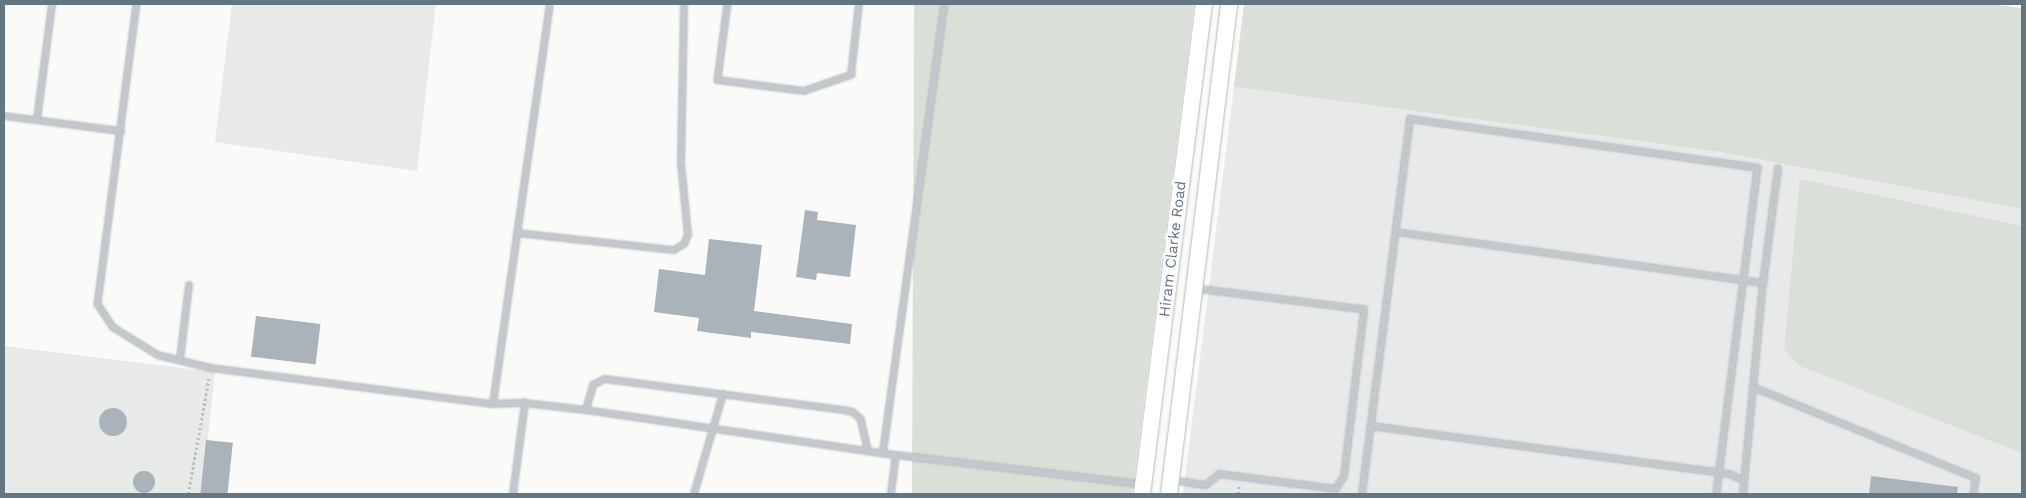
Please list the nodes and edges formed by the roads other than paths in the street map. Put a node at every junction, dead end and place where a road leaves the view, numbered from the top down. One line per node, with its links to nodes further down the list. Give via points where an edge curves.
1 (47, 4): 2 (lane)
2 (52, 4): 14 (lane)
3 (138, 4): 15 (lane)
4 (550, 4): 18 (lane)
5 (684, 4): 18 (lane, via 681,164 688,235 684,244 674,250)
6 (728, 4): 7 (lane, via 718,80 804,91 851,75)
7 (859, 4)
8 (944, 4): 33 (lane)
9 (1204, 4): 11 (main road, Hiram Clarke Road)
10 (1229, 4): 12 (main road, Hiram Clarke Road)
11 (1192, 94): 12 (main road); 22 (main road, Hiram Clarke Road)
12 (1217, 97): 23 (main road, Hiram Clarke Road)
13 (4, 116): 14 (lane)
14 (36, 120): 15 (lane)
15 (121, 131): 24 (lane, via 98,304 113,327 158,355)
16 (1778, 169): 20 (lane)
17 (1396, 232): 19 (lane); 19 (lane, via 1410,119 1758,168); 30 (lane)
18 (518, 233): 28 (lane)
19 (1744, 279): 20 (lane); 35 (lane)
20 (1764, 283): 25 (lane)
21 (188, 286): 24 (lane)
22 (1168, 289): 23 (main road); 38 (main road, Hiram Clarke Road)
23 (1192, 289): 37 (main road, Hiram Clarke Road); 37 (lane, via 1364,310 1344,476 1336,489 1219,474 1206,485)
24 (180, 359): 28 (lane, via 211,368)
25 (1753, 387): 36 (lane); 45 (lane, via 1976,478)
26 (723, 394): 29 (lane, via 605,379 594,385); 31 (lane); 32 (lane, via 853,412 861,419)
27 (525, 403): 28 (lane); 29 (lane); 39 (lane)
28 (493, 404)
29 (586, 410): 31 (lane)
30 (1371, 426): 35 (lane); 42 (lane)
31 (713, 428): 32 (lane); 40 (lane)
32 (868, 450): 33 (lane)
33 (883, 452): 34 (lane)
34 (896, 455): 38 (lane); 41 (lane)
35 (1720, 473): 36 (lane); 43 (lane)
36 (1743, 480): 44 (lane)
37 (1170, 487): 38 (main road)
38 (1143, 489)
39 (513, 494)
40 (694, 494)
41 (891, 494)
42 (1362, 494)
43 (1717, 494)
44 (1744, 494)
45 (1974, 494)

